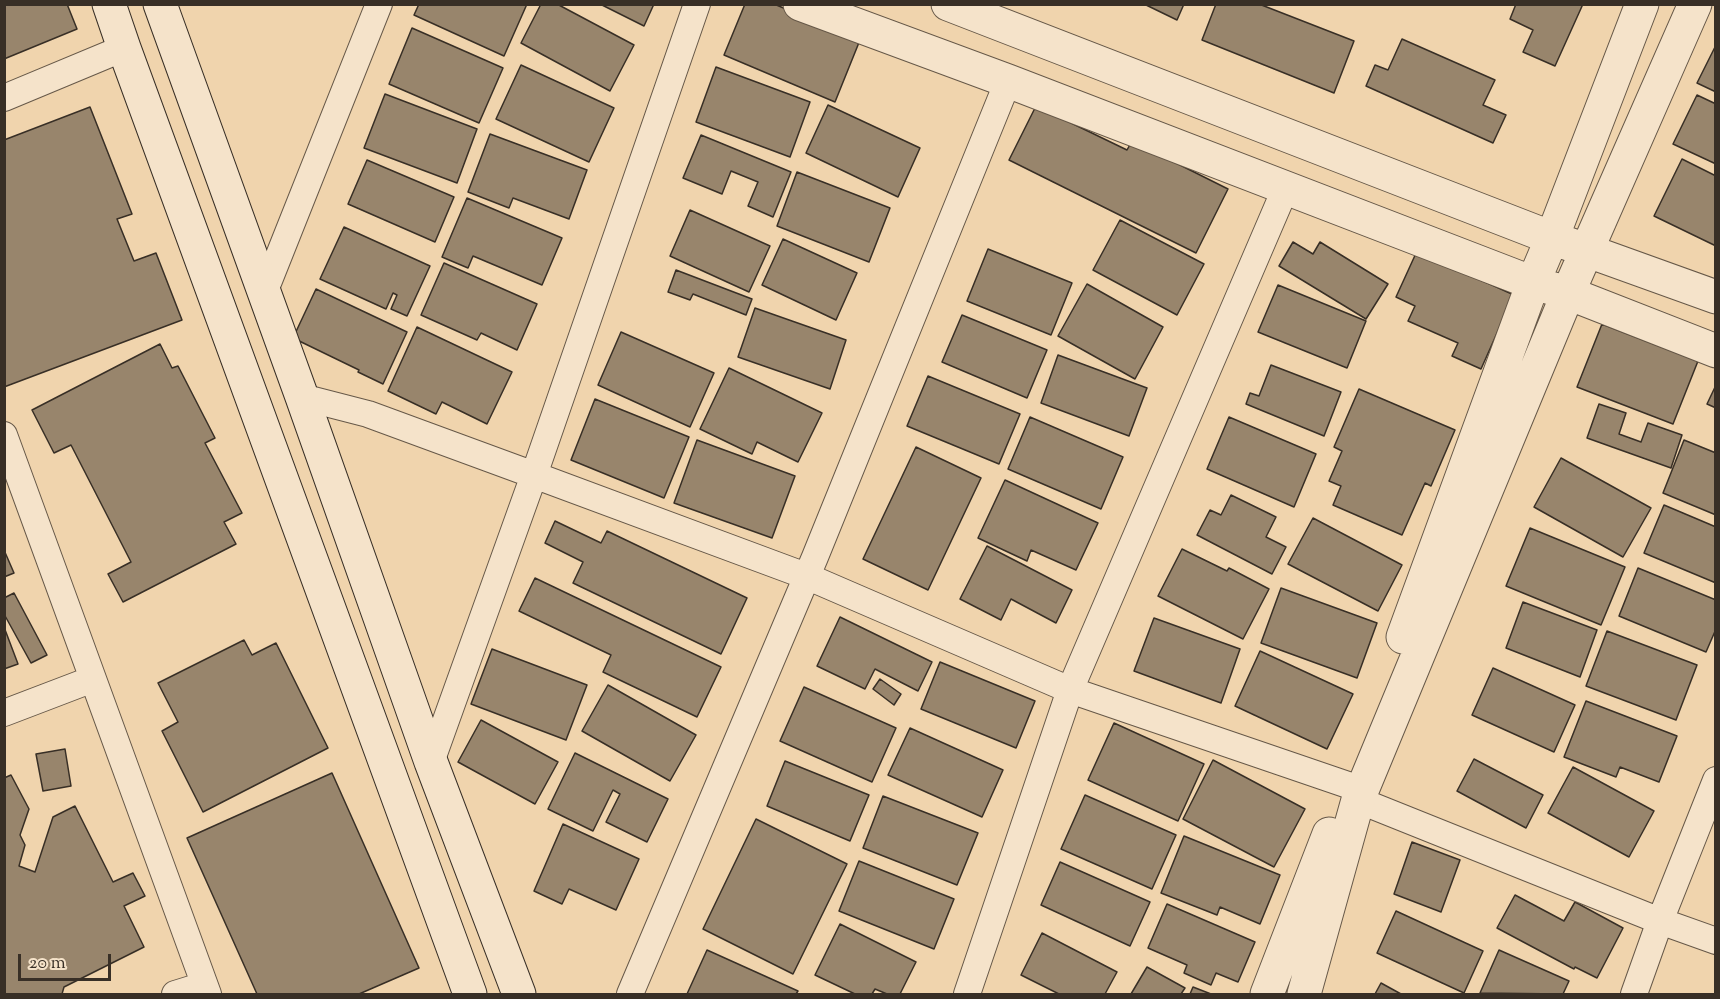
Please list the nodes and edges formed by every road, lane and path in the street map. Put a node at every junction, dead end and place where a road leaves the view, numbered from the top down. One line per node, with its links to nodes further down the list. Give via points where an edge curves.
1 (110, 4): 9 (street)
2 (160, 4): 16 (street)
3 (379, 4): 16 (street)
4 (697, 4): 22 (street)
5 (800, 4): 10 (street)
6 (948, 4): 13 (street)
7 (1642, 4): 13 (street)
8 (1695, 4): 14 (street)
9 (124, 48): 11 (street); 34 (street)
10 (1008, 81): 12 (street); 23 (street)
11 (4, 99)
12 (1286, 187): 15 (street); 25 (street)
13 (1552, 238): 14 (street); 15 (street)
14 (1588, 251): 17 (street); 18 (street)
15 (1533, 283): 17 (street); 29 (street)
16 (264, 293): 20 (street)
17 (1568, 293): 19 (street); 29 (street)
18 (1716, 297)
19 (1716, 351)
20 (302, 397): 22 (street, via 368,414); 27 (street)
21 (4, 435): 24 (street)
22 (534, 475): 23 (street); 27 (street)
23 (806, 576): 25 (street); 36 (street)
24 (93, 679): 26 (street); 32 (street)
25 (1070, 690): 29 (street); 37 (street)
26 (4, 713)
27 (431, 762): 35 (street)
28 (1716, 780): 30 (street)
29 (1353, 793): 30 (street); 38 (street); 39 (street)
30 (1660, 921): 31 (street); 40 (street)
31 (1716, 941)
32 (206, 990): 33 (street)
33 (175, 994)
34 (470, 994)
35 (519, 994)
36 (630, 994)
37 (968, 994)
38 (1267, 994)
39 (1304, 994)
40 (1634, 994)

